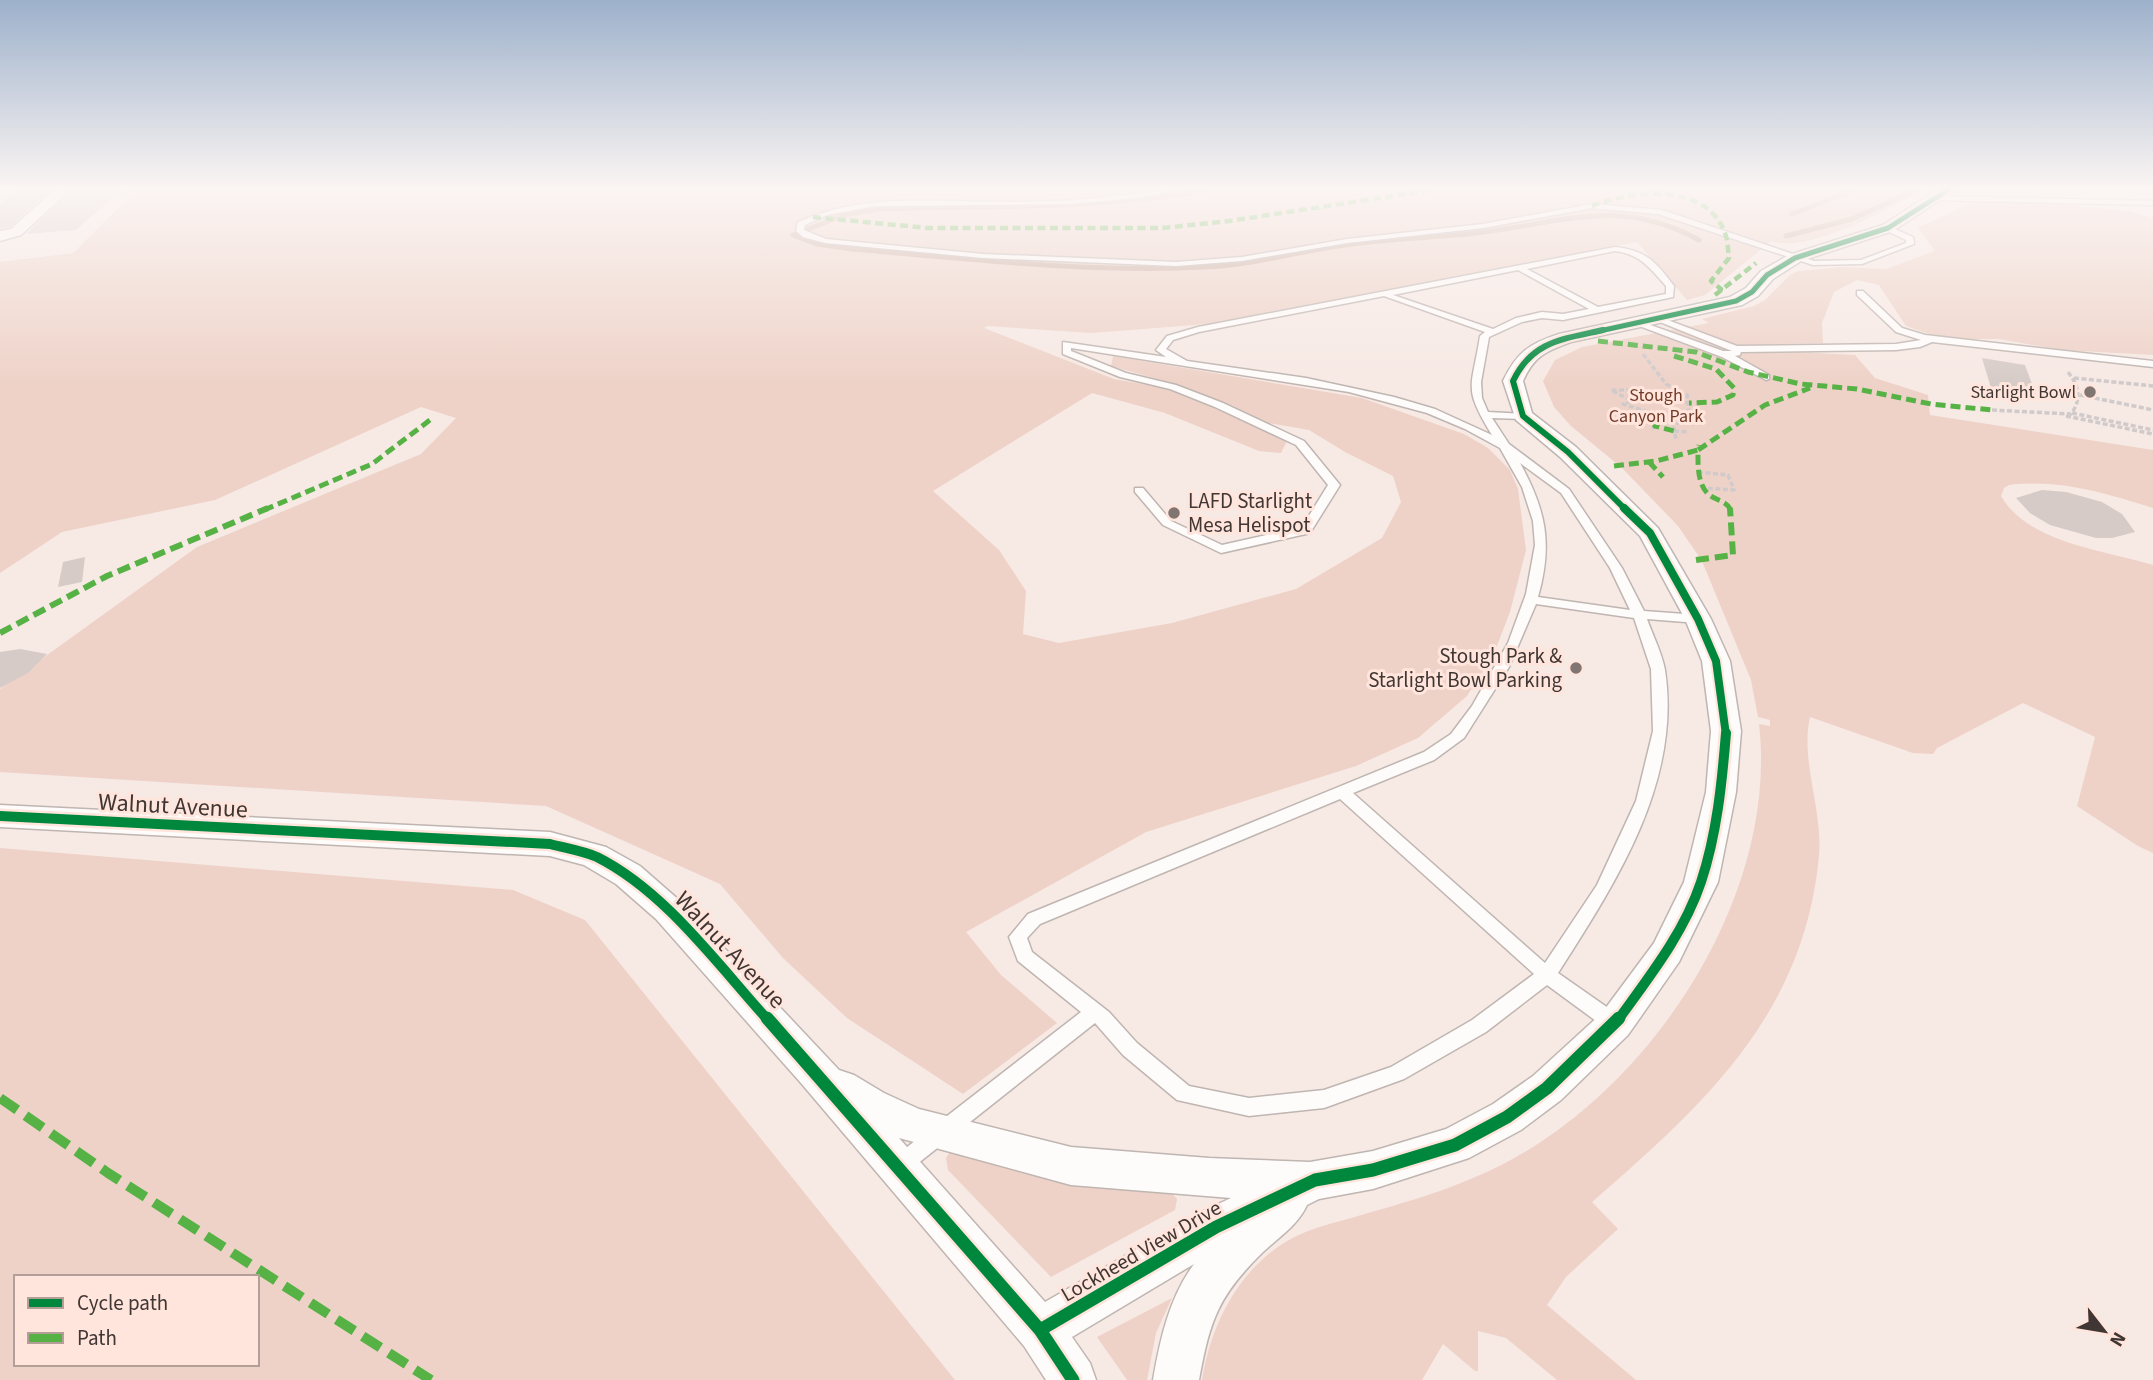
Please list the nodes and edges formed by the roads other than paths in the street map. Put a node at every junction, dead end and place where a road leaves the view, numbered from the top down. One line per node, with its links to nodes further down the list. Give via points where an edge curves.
1 (966, 254): 2 (lane, via 1176,264)
2 (1267, 254)
3 (1588, 254): 9 (lane)
4 (1643, 254): 13 (lane, via 1670,286 1670,295)
5 (1784, 254): 8 (lane)
6 (1806, 254): 8 (street)
7 (1882, 254): 8 (lane, via 1862,262)
8 (1795, 258): 13 (street, via 1767,275 1744,297 1693,312)
9 (1521, 268): 11 (lane); 12 (lane)
10 (1860, 293): 15 (lane, via 1899,330)
11 (1385, 295): 14 (lane); 18 (lane, via 1170,338 1161,351)
12 (1598, 311): 13 (lane); 14 (lane, via 1530,318)
13 (1652, 314): 16 (lane); 17 (lane); 22 (street, via 1532,352 1514,381)
14 (1493, 331): 21 (lane, via 1485,336 1475,376 1477,399)
15 (1931, 339): 16 (lane, via 1896,347); 19 (lane)
16 (1736, 349): 17 (lane, via 1732,355)
17 (1722, 354): 20 (lane)
18 (1184, 363): 23 (lane, via 1361,391 1435,414); 24 (lane, via 1066,344 1066,352 1099,366 1184,391 1300,443 1334,485 1306,530 1221,549 1167,523)
19 (2153, 364)
20 (1766, 377)
21 (1485, 415): 22 (lane); 23 (lane)
22 (1523, 416): 27 (street, Lockheed View Drive, via 1650,533)
23 (1504, 446): 25 (lane, via 1539,520); 26 (lane, via 1566,491 1616,568)
24 (1139, 490)
25 (1531, 600): 26 (lane); 28 (lane, via 1511,653 1459,736 1429,756)
26 (1639, 615): 27 (lane); 30 (lane, via 1658,669 1660,731 1644,801 1604,888)
27 (1698, 619): 32 (street, Lockheed View Drive, via 1716,661 1724,719 1721,792 1701,882 1667,952)
28 (1341, 791): 30 (lane); 31 (lane, via 1034,919 1018,937 1024,956)
29 (0, 816): 33 (street, Walnut Avenue, via 550,844 594,856 628,874 668,910)
30 (1546, 975): 31 (lane, via 1479,1026 1397,1073 1324,1099 1250,1107 1184,1094); 32 (lane)
31 (1094, 1013): 34 (lane)
32 (1615, 1024): 36 (street, Lockheed View Drive, via 1546,1088 1507,1117 1455,1145 1373,1170)
33 (815, 1071): 34 (street, Lockheed View Drive, via 870,1106); 35 (street, Walnut Avenue)
34 (942, 1133): 35 (lane); 36 (street, Lockheed View Drive, via 1071,1166 1209,1178)
35 (899, 1166): 37 (street, Walnut Avenue)
36 (1315, 1180): 37 (street, Lockheed View Drive, via 1216,1227); 39 (street, Lockheed View Drive, via 1235,1249 1198,1298 1183,1340)
37 (1040, 1330): 38 (street, Walnut Avenue)
38 (1073, 1380)
39 (1176, 1380)

